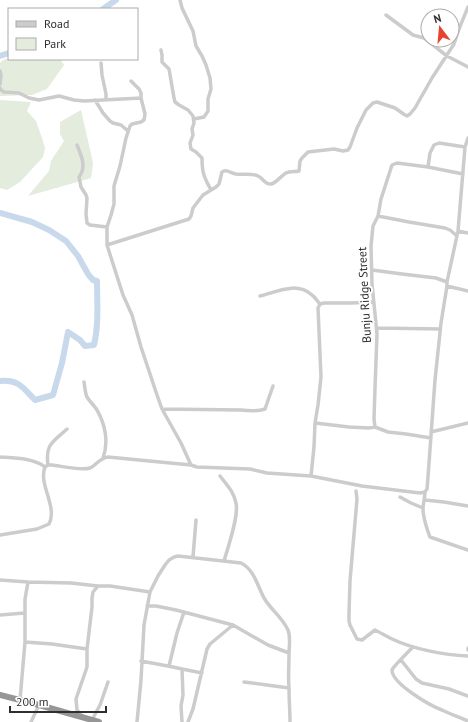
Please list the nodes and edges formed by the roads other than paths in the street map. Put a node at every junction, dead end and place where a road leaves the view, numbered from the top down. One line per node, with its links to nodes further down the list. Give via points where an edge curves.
1 (180, 0): 15 (street, via 210,78 208,111 204,117)
2 (468, 7): 5 (street)
3 (386, 15): 5 (street, via 413,35 424,38)
4 (161, 50): 15 (street, via 162,62 169,69 174,98)
5 (447, 56): 7 (street); 22 (street, via 415,108 407,116 395,108 373,103 366,110 348,150 308,152 300,161 299,171 286,173 272,184 266,183 259,176 224,171 220,184)
6 (101, 63): 14 (street)
7 (468, 66)
8 (0, 71): 10 (street)
9 (131, 81): 12 (street, via 139,89)
10 (0, 84)
11 (0, 88): 13 (street, via 4,92 19,93 39,100 59,96 74,100)
12 (141, 98): 14 (street); 16 (street, via 145,118 132,124)
13 (95, 100): 14 (street); 16 (street, via 112,123 121,125)
14 (106, 100)
15 (194, 119): 22 (street, via 191,149 202,158 204,176)
16 (128, 131): 24 (street, via 115,181 114,204)
17 (468, 138): 19 (street)
18 (77, 145): 24 (street, via 83,162 79,177 87,198 87,224)
19 (465, 147): 20 (street, via 439,143 434,145); 21 (street)
20 (428, 167): 21 (street, Bunju Ridge Street); 23 (street, Bunju Ridge Street, via 397,163 392,165)
21 (463, 174): 25 (street)
22 (211, 190): 28 (street, via 202,195 189,218)
23 (378, 216): 27 (street, via 445,228); 29 (street, Bunju Ridge Street, via 373,226)
24 (107, 227): 28 (street)
25 (458, 231): 26 (street); 27 (street)
26 (468, 233)
27 (457, 236): 30 (street)
28 (107, 245): 39 (street)
29 (372, 270): 30 (street, via 436,278); 33 (street, Bunju Ridge Street)
30 (447, 284): 31 (street); 36 (street)
31 (468, 291)
32 (260, 296): 34 (street, via 291,288 313,295)
33 (374, 302): 34 (street); 35 (street, Bunju Ridge Street)
34 (320, 304): 40 (street, via 318,308 321,377)
35 (377, 328): 36 (street); 42 (street, Bunju Ridge Street)
36 (440, 329): 44 (street)
37 (84, 382): 47 (street, via 87,396 103,423 106,441)
38 (273, 386): 39 (street, via 265,408 258,411)
39 (162, 409): 48 (street)
40 (315, 423): 42 (street); 51 (street)
41 (468, 423): 44 (street)
42 (375, 427): 45 (street, via 388,432)
43 (67, 429): 49 (street, via 49,447)
44 (432, 432): 45 (street)
45 (431, 438): 53 (street)
46 (0, 457): 49 (street, via 37,462)
47 (104, 458): 48 (street); 49 (street, via 88,469)
48 (191, 465): 51 (street)
49 (46, 466): 59 (street, via 43,475 51,511 50,524 38,529)
50 (220, 476): 62 (street, via 233,493 237,509)
51 (311, 476): 53 (street, via 362,486)
52 (356, 491): 73 (street, via 350,625 359,640 375,630)
53 (425, 492): 55 (street)
54 (400, 496): 57 (street)
55 (425, 500): 56 (street); 57 (street)
56 (468, 506)
57 (423, 508): 60 (street, via 430,537)
58 (196, 520): 61 (street)
59 (0, 536)
60 (468, 550)
61 (193, 557): 62 (street); 66 (street, via 178,556 169,560)
62 (224, 561): 75 (street, via 241,563 249,569 269,606 288,631)
63 (0, 580): 64 (street)
64 (28, 582): 65 (street); 69 (street)
65 (98, 586): 66 (street); 74 (street, via 92,595)
66 (150, 592): 67 (street)
67 (147, 606): 68 (street); 78 (street)
68 (184, 612): 71 (street); 79 (street)
69 (26, 613): 70 (street); 72 (street)
70 (0, 615)
71 (233, 625): 75 (street, via 268,645); 81 (street, via 208,647)
72 (25, 642): 74 (street); 87 (street)
73 (412, 647): 76 (street); 77 (street)
74 (87, 649): 89 (street, via 87,667 76,700 77,710)
75 (289, 653): 84 (street)
76 (468, 656)
77 (401, 660): 86 (street, via 422,683); 90 (street, via 395,664 392,672 401,685 419,698)
78 (141, 662): 79 (street); 93 (street)
79 (169, 666): 80 (street)
80 (182, 669): 81 (street); 94 (street)
81 (202, 673): 95 (street)
82 (108, 682): 91 (street)
83 (244, 682): 84 (street)
84 (289, 688): 96 (street)
85 (0, 695): 87 (highway)
86 (468, 696)
87 (20, 700): 88 (highway)
88 (40, 705): 89 (highway); 92 (street)
89 (83, 717): 91 (highway)
90 (468, 720)
91 (96, 721)
92 (31, 722)
93 (137, 722)
94 (182, 722)
95 (188, 722)
96 (290, 722)

